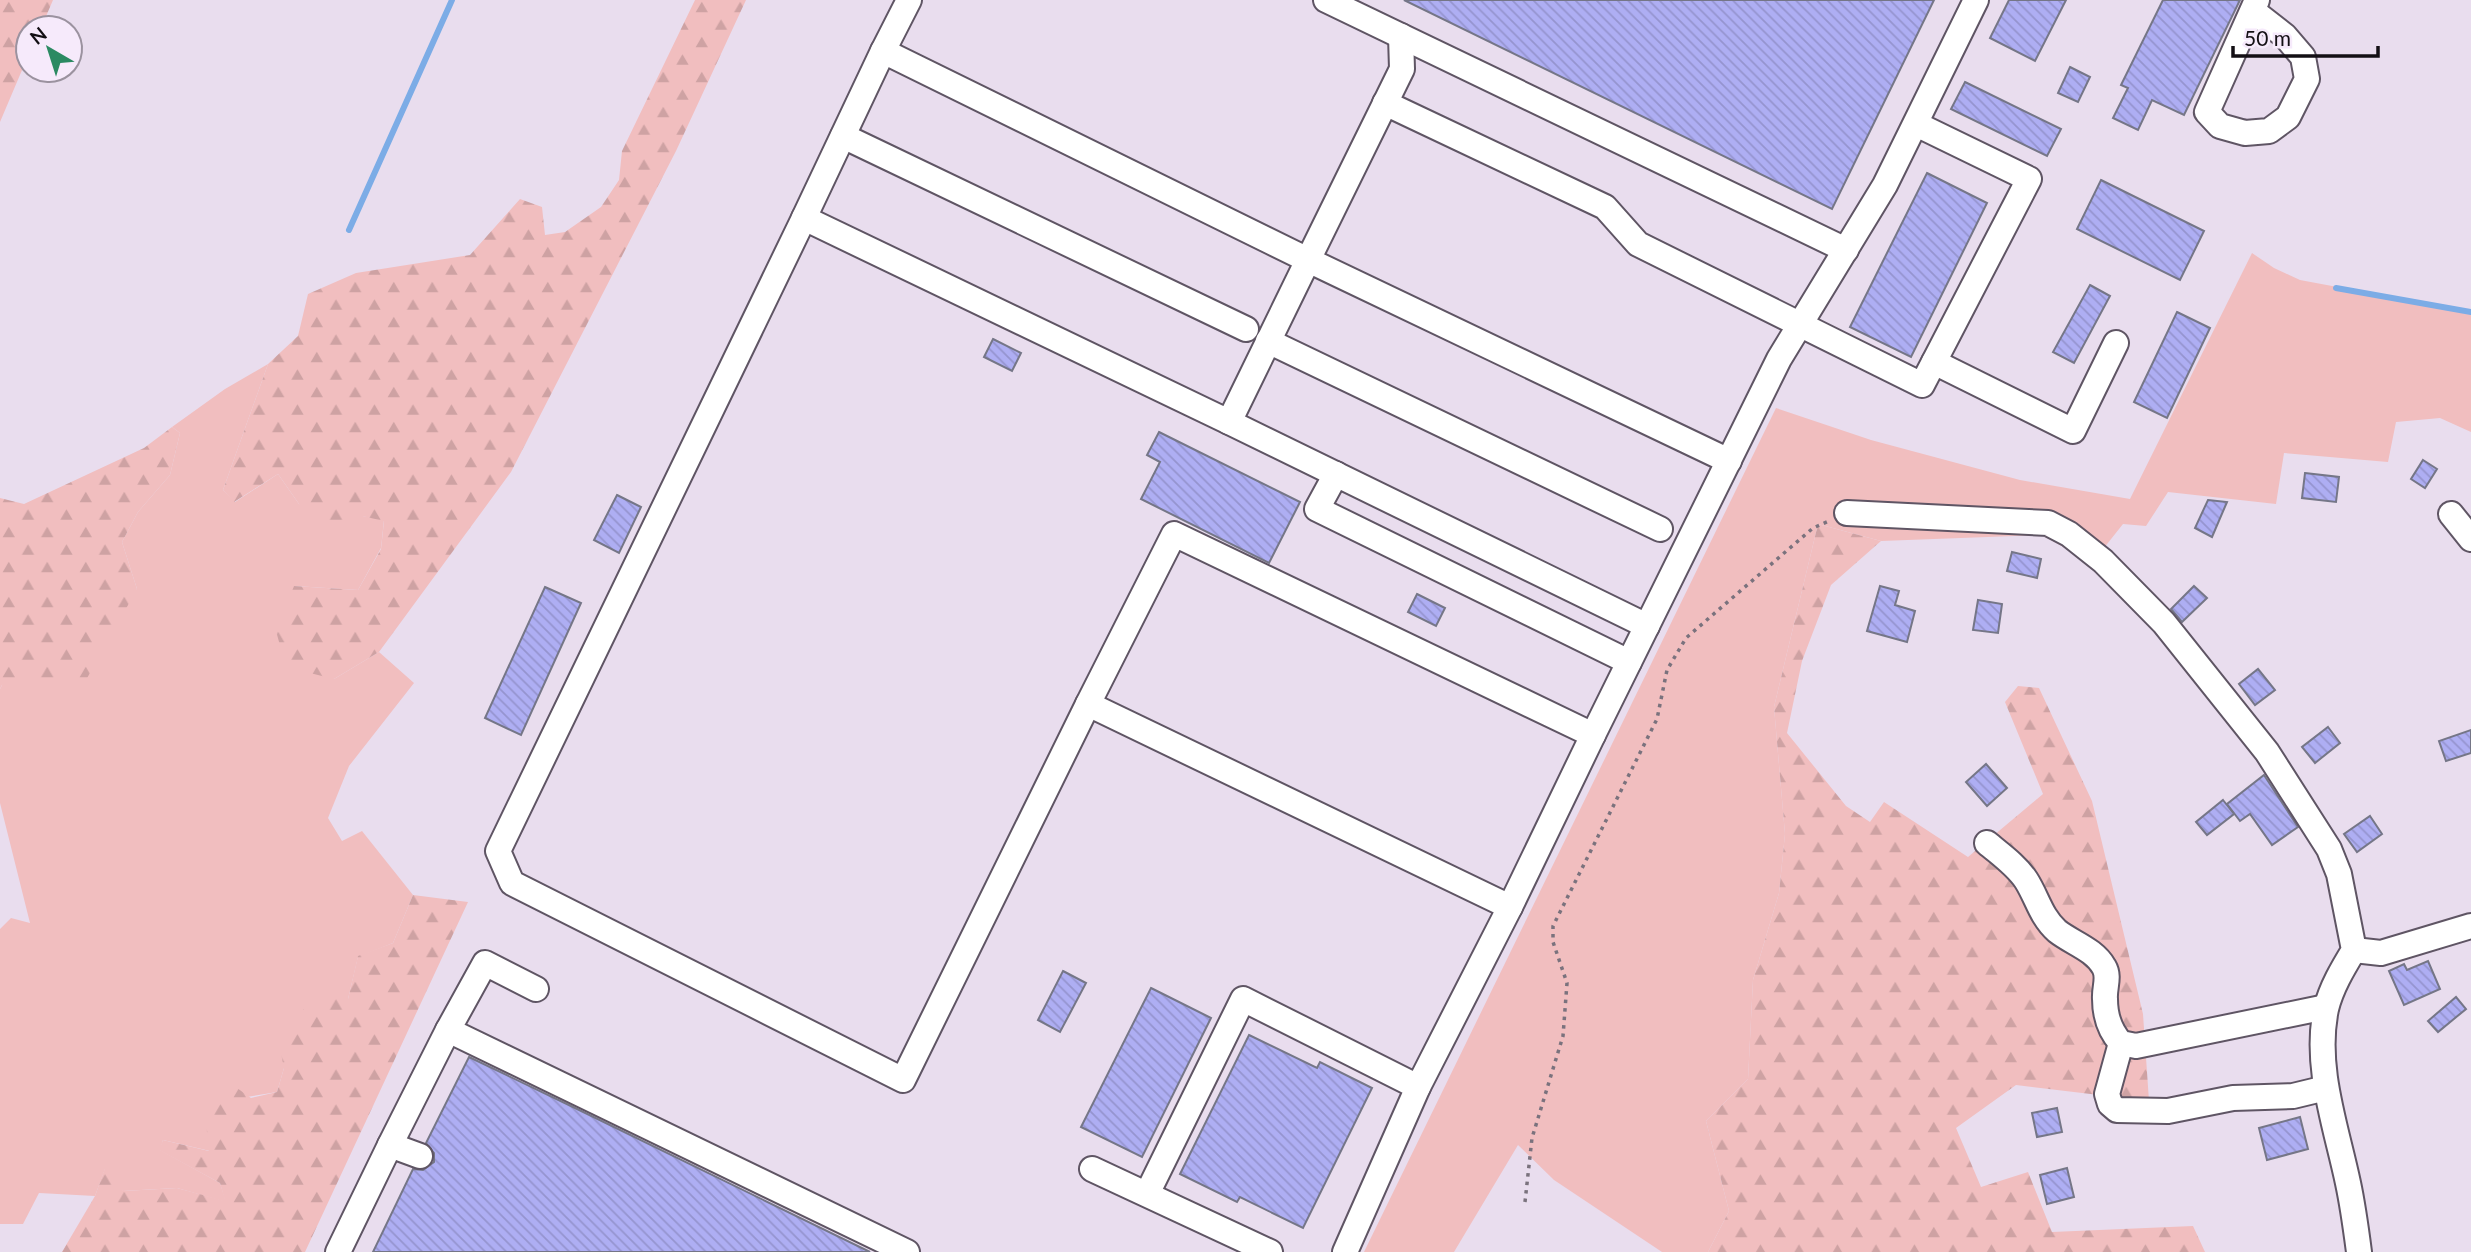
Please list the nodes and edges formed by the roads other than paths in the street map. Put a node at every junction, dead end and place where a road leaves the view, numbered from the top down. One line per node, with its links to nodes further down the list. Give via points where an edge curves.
1 (909, 0): 6 (street)
2 (1326, 0): 5 (street)
3 (1976, 0): 8 (street)
4 (2255, 5): 4 (street, via 2207,112 2220,126 2245,134 2269,131 2288,117 2307,79 2303,57)
5 (1402, 36): 7 (street, via 1402,69); 11 (street)
6 (883, 51): 9 (street); 12 (street)
7 (1385, 103): 12 (street); 13 (street, via 1605,207 1638,244)
8 (1916, 124): 11 (street); 17 (street, via 2029,179)
9 (843, 136): 10 (street); 14 (street)
10 (804, 218): 18 (street); 27 (street, via 498,850 512,883 903,1080)
11 (1846, 250): 13 (street)
12 (1308, 260): 15 (street); 19 (street)
13 (1800, 324): 17 (street, via 1922,385); 19 (street)
14 (1246, 329)
15 (1268, 341): 18 (street); 23 (street)
16 (2116, 343): 17 (street, via 2073,431)
17 (1934, 362)
18 (1229, 422): 20 (street)
19 (1729, 461): 25 (street)
20 (1336, 474): 25 (street); 26 (street, via 1317,509)
21 (1847, 513): 32 (street, via 2048,523 2103,561 2164,623 2267,752 2329,849 2339,874)
22 (2451, 514): 24 (street)
23 (1660, 528)
24 (2471, 540)
25 (1647, 626): 26 (street)
26 (1629, 662): 28 (street)
27 (1088, 704): 28 (street, via 1174,534); 30 (street)
28 (1593, 735): 30 (street)
29 (1986, 843): 36 (street, via 2014,865 2056,930 2103,965 2111,1031)
30 (1510, 907): 37 (street)
31 (2471, 926): 32 (street, via 2381,953)
32 (2354, 950): 34 (street)
33 (536, 989): 35 (street, via 485,963)
34 (2326, 1007): 36 (street, via 2136,1046); 38 (street)
35 (449, 1030): 39 (street); 44 (street)
36 (2121, 1043): 38 (street, via 2107,1094 2117,1110 2168,1111 2232,1098 2293,1096)
37 (1418, 1087): 42 (street, via 1243,999); 46 (street)
38 (2326, 1088): 47 (street)
39 (390, 1145): 40 (street); 43 (street)
40 (420, 1156)
41 (1091, 1169): 42 (street)
42 (1147, 1194): 45 (street)
43 (338, 1252)
44 (907, 1252)
45 (1270, 1252)
46 (1345, 1252)
47 (2359, 1252)

